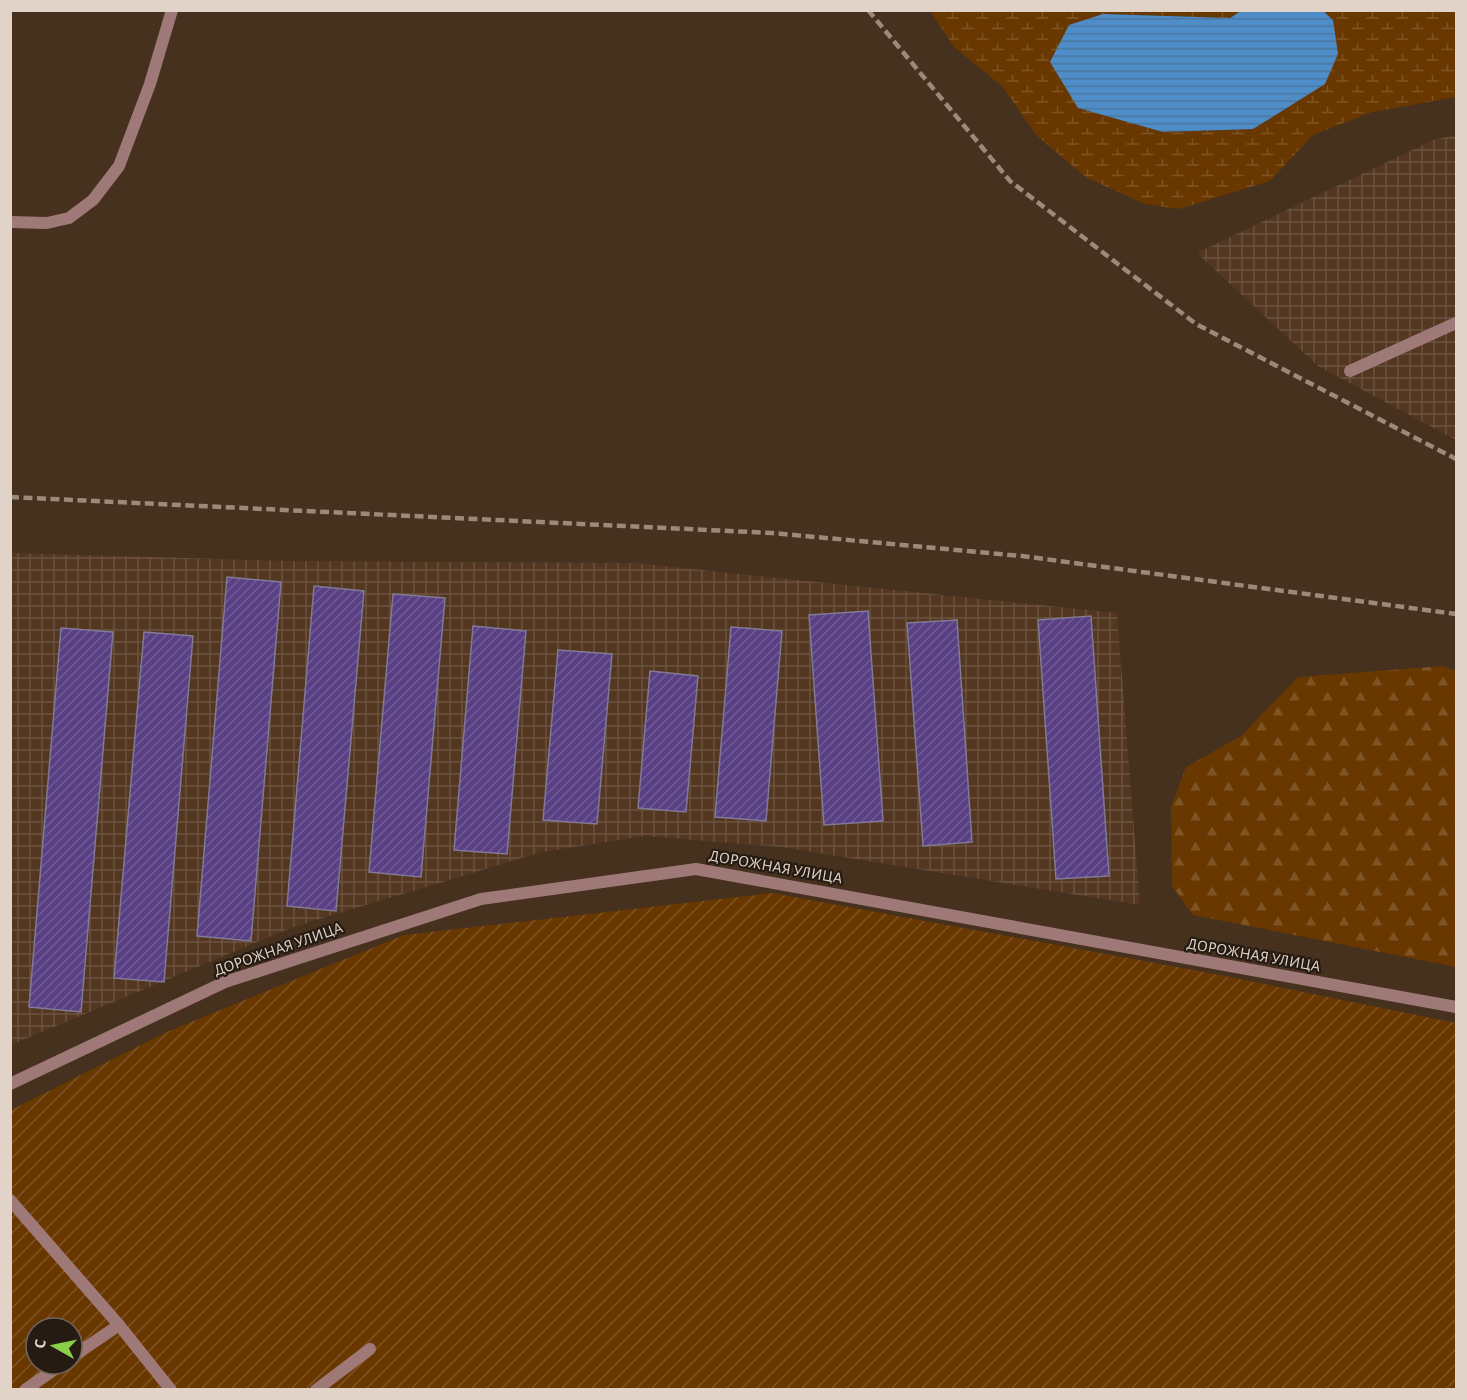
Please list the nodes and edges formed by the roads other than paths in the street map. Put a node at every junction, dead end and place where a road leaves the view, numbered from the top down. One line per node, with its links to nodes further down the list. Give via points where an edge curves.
1 (172, 10): 2 (street, via 119,166 100,191 69,218 47,223)
2 (10, 222)
3 (1456, 323): 4 (street)
4 (1350, 371)
5 (1456, 1007): 6 (street, ДОРОЖНАЯ УЛИЦА, via 696,869 482,899 225,982)
6 (10, 1084)
7 (10, 1200): 8 (street)
8 (119, 1325): 9 (street); 13 (street)
9 (84, 1349)
10 (370, 1349): 14 (street)
11 (44, 1376): 12 (street)
12 (25, 1389)
13 (171, 1389)
14 (316, 1389)

